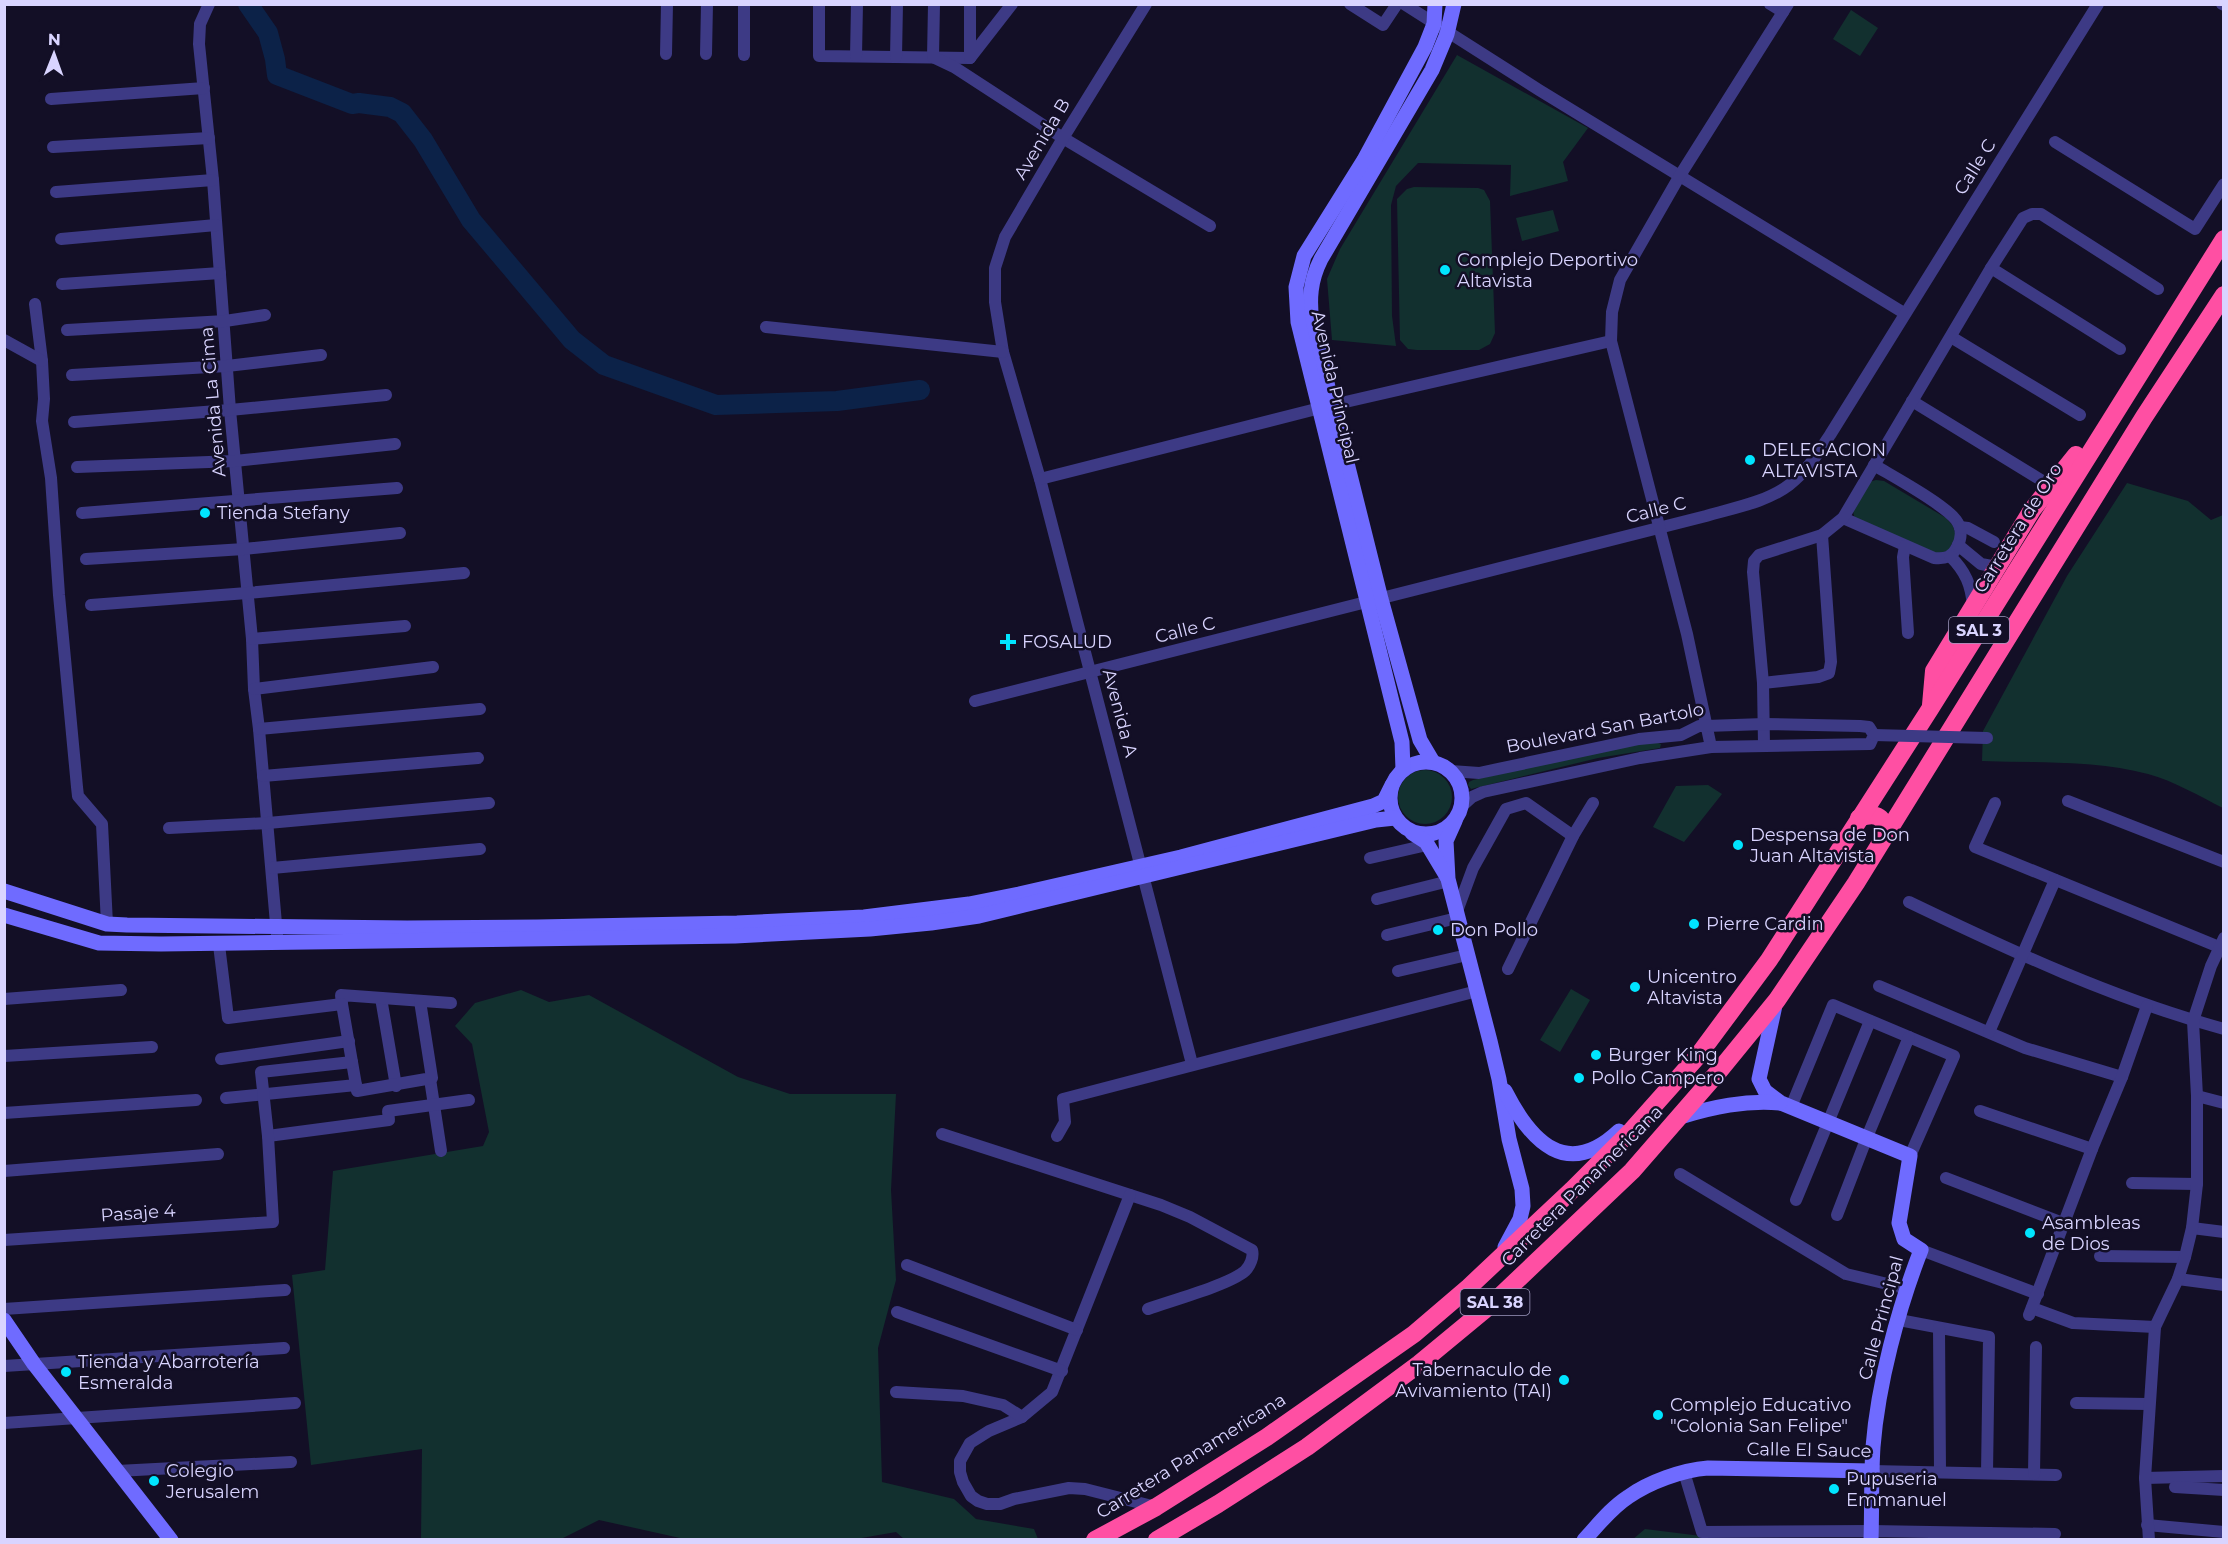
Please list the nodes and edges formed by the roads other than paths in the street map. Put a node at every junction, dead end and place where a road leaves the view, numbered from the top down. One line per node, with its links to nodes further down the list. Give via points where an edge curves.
1 (209, 4): 29 (street, Avenida La Cima, via 200,24 198,44)
2 (666, 4): 22 (street)
3 (707, 4): 23 (street)
4 (744, 4): 24 (street)
5 (819, 4): 25 (street, via 819,56)
6 (857, 4): 25 (street)
7 (897, 4): 26 (street)
8 (934, 4): 27 (street)
9 (970, 4): 28 (street)
10 (1146, 4): 32 (street, Avenida B)
11 (1350, 4): 12 (street, via 1383,25)
12 (1397, 4)
13 (1404, 4): 20 (street)
14 (1435, 4): 20 (main road, Avenida Principal)
15 (1454, 4): 21 (main road, Avenida Principal)
16 (1770, 4): 19 (street)
17 (2098, 4): 50 (street, Calle C)
18 (1009, 6): 28 (street)
19 (1785, 8): 35 (street)
20 (1434, 24): 21 (street); 67 (main road, Avenida Principal, via 1364,160 1304,256 1299,271 1298,322)
21 (1447, 34): 35 (street); 67 (main road, Avenida Principal, via 1432,70 1314,273 1310,302)
22 (666, 54)
23 (706, 54)
24 (744, 55)
25 (856, 56): 26 (street)
26 (896, 57): 27 (street)
27 (933, 57): 28 (street); 32 (street)
28 (970, 58)
29 (204, 88): 30 (street); 31 (street, Avenida La Cima)
30 (51, 99)
31 (209, 138): 34 (street); 36 (street, Avenida La Cima)
32 (1063, 138): 40 (street); 48 (street, Avenida B, via 1005,237 995,268)
33 (2055, 142): 37 (street, via 2195,229)
34 (53, 147)
35 (1679, 177): 50 (street); 57 (street, via 1620,280 1612,312)
36 (213, 180): 38 (street); 39 (street, Avenida La Cima)
37 (2223, 184)
38 (56, 192)
39 (216, 225): 41 (street); 44 (street, Avenida La Cima)
40 (1210, 226)
41 (61, 239)
42 (2223, 239): 64 (highway, Carretera de Oro / SAL 3)
43 (1991, 268): 46 (street, via 2023,218 2041,214); 55 (street); 58 (street)
44 (220, 273): 45 (street); 52 (street, Avenida La Cima)
45 (62, 284)
46 (2158, 289)
47 (2223, 295): 122 (highway, SAL 3)
48 (995, 302): 59 (street, Avenida A)
49 (35, 304): 61 (street)
50 (1904, 314): 82 (street, Calle C, via 1813,461 1787,486 1759,500)
51 (265, 315): 52 (street)
52 (225, 321): 54 (street); 62 (street, Avenida La Cima)
53 (766, 327): 59 (street)
54 (67, 330)
55 (1951, 337): 66 (street); 69 (street)
56 (4, 340): 61 (street)
57 (1611, 341): 67 (street); 82 (street)
58 (2120, 349)
59 (1003, 352): 75 (street, Avenida A)
60 (321, 355): 62 (street)
61 (42, 361): 151 (street, via 42,421 51,478 78,796 102,824)
62 (227, 366): 63 (street); 68 (street, Avenida La Cima)
63 (72, 375)
64 (2134, 380): 91 (highway, via 2032,510); 106 (highway, Carretera de Oro / SAL 3)
65 (386, 395): 68 (street)
66 (1912, 401): 73 (street); 76 (street)
67 (1326, 407): 75 (street); 94 (main road, Avenida Principal)
68 (230, 410): 70 (street); 72 (street, Avenida La Cima)
69 (2080, 415)
70 (74, 422)
71 (395, 444): 72 (street)
72 (235, 461): 74 (street); 78 (street, Avenida La Cima)
73 (1874, 465): 80 (street); 81 (street, via 1945,509)
74 (77, 467)
75 (1040, 479): 101 (street, Avenida A)
76 (2041, 480)
77 (397, 488): 78 (street)
78 (239, 501): 79 (street); 88 (street, Avenida La Cima)
79 (82, 513)
80 (1843, 518): 84 (street); 87 (street)
81 (1960, 526): 85 (street); 86 (street)
82 (1659, 527): 94 (street, Calle C); 108 (street)
83 (400, 533): 88 (street)
84 (1822, 535): 102 (street, via 1759,555 1754,561); 102 (street, via 1829,673)
85 (1994, 542)
86 (1958, 545): 89 (street); 91 (street, via 1981,564)
87 (1905, 546): 89 (street, via 1934,558); 98 (street)
88 (244, 549): 90 (street); 93 (street, Avenida La Cima)
89 (1950, 556): 96 (street, via 1968,580)
90 (86, 559)
91 (1997, 567): 96 (highway)
92 (464, 573): 93 (street)
93 (247, 593): 95 (street); 99 (street, Avenida La Cima)
94 (1374, 600): 101 (street, Calle C); 117 (main road, Avenida Principal, via 1420,740); 118 (main road, Avenida Principal, via 1402,742)
95 (90, 605)
96 (1973, 607): 106 (highway, via 1934,671)
97 (405, 626): 99 (street)
98 (1908, 633)
99 (252, 639): 103 (street, Avenida La Cima)
100 (433, 667): 103 (street)
101 (1091, 672): 104 (street, Calle C); 143 (street, Avenida A)
102 (1762, 683): 107 (street)
103 (254, 689): 109 (street, Avenida La Cima)
104 (975, 701)
105 (480, 709): 109 (street)
106 (1930, 709): 120 (highway, Carretera de Oro / SAL 3)
107 (1764, 724): 108 (street, Boulevard San Bartolo); 110 (street, Boulevard San Bartolo, via 1860,726 1869,727); 113 (street)
108 (1706, 726): 111 (street, Boulevard San Bartolo); 114 (street)
109 (260, 729): 121 (street, Avenida La Cima)
110 (1874, 735): 112 (street, bridge); 113 (street, Boulevard San Bartolo, via 1870,744)
111 (1666, 736): 115 (street); 119 (street, Boulevard San Bartolo, via 1476,774)
112 (1987, 738)
113 (1764, 745): 114 (street, Boulevard San Bartolo)
114 (1711, 747): 115 (street, Boulevard San Bartolo)
115 (1668, 753): 128 (street, Boulevard San Bartolo, via 1483,792)
116 (478, 758): 121 (street)
117 (1433, 762): 118 (main road, via 1412,764); 119 (main road)
118 (1403, 770): 123 (main road)
119 (1451, 771): 128 (main road, via 1462,788)
120 (1889, 772): 122 (highway, via 1894,785 1907,791 1915,789); 130 (highway, Carretera de Oro / SAL 3)
121 (263, 776): 132 (street, Avenida La Cima)
122 (1924, 776): 136 (highway, SAL 3)
123 (1392, 785): 129 (main road, via 1390,802); 143 (main road, via 1384,801 1373,807)
124 (2068, 801): 140 (street)
125 (489, 803): 132 (street)
126 (1593, 803): 135 (street)
127 (1995, 803): 144 (street, via 1975,847)
128 (1462, 806): 131 (main road)
129 (1395, 818): 134 (main road); 143 (main road)
130 (1859, 818): 136 (highway, via 1877,816 1886,827); 170 (highway, Carretera de Oro / SAL 3)
131 (1455, 820): 134 (main road, via 1435,833); 145 (main road, via 1446,841)
132 (268, 823): 133 (street); 141 (street, Avenida La Cima)
133 (169, 828)
134 (1408, 830): 137 (main road)
135 (1573, 836): 142 (street, via 1526,803 1506,809); 158 (street)
136 (1886, 836): 166 (highway, SAL 3)
137 (1427, 845): 139 (street); 145 (main road)
138 (480, 849): 141 (street)
139 (1370, 858)
140 (2223, 862)
141 (272, 868): 152 (street, Avenida La Cima)
142 (1473, 868): 145 (street); 150 (street)
143 (1143, 870): 152 (main road, via 969,904 864,917); 182 (street, Avenida A)
144 (2055, 880): 155 (street); 157 (street)
145 (1450, 884): 147 (street); 150 (main road)
146 (4, 891): 151 (main road)
147 (1377, 899)
148 (1909, 902): 157 (street)
149 (4, 915): 154 (main road, via 99,943)
150 (1457, 916): 153 (street); 156 (main road)
151 (107, 924): 152 (main road)
152 (277, 934): 154 (main road)
153 (1387, 935)
154 (219, 945): 168 (street, via 228,1018)
155 (2222, 945): 172 (street)
156 (1467, 955): 159 (street); 162 (main road)
157 (2022, 956): 169 (street); 174 (street)
158 (1508, 969)
159 (1398, 971)
160 (1879, 986): 174 (street)
161 (121, 990): 164 (street)
162 (1477, 991): 182 (street); 185 (main road)
163 (381, 998): 165 (street); 168 (street, via 341,995); 187 (street)
164 (4, 999)
165 (420, 1000): 167 (street); 184 (street)
166 (1777, 1000): 195 (main road, via 1759,1079 1765,1091); 198 (highway, Carretera Panamericana / SAL 38)
167 (451, 1003)
168 (342, 1004): 176 (street)
169 (2147, 1006): 172 (street); 183 (street)
170 (1728, 1017): 179 (highway, Carretera Panamericana / SAL 38)
171 (1870, 1021): 175 (street); 195 (street, via 1833,1005); 199 (street)
172 (2193, 1021): 173 (street); 189 (street)
173 (2223, 1029)
174 (1989, 1032): 183 (street, via 2025,1048)
175 (1909, 1037): 203 (street); 207 (street, Calle Principal, via 1954,1056)
176 (349, 1041): 180 (street); 181 (street)
177 (152, 1047): 178 (street)
178 (4, 1056)
179 (1697, 1057): 185 (main road, via 1604,1145 1577,1154 1557,1151 1538,1140 1519,1116); 226 (highway, Carretera Panamericana / SAL 38, via 1632,1130)
180 (221, 1059)
181 (352, 1062): 186 (street); 188 (street, via 261,1072)
182 (1192, 1064): 202 (street, via 1063,1099 1065,1122)
183 (2122, 1077): 204 (street)
184 (430, 1079): 187 (street); 194 (street)
185 (1499, 1079): 226 (main road, via 1523,1206 1507,1245)
186 (356, 1084): 187 (street, via 357,1091); 188 (street)
187 (396, 1086)
188 (264, 1094): 190 (street); 201 (street)
189 (2197, 1096): 193 (street); 212 (street)
190 (226, 1098)
191 (196, 1100): 197 (street)
192 (469, 1100): 194 (street)
193 (2223, 1103)
194 (434, 1104): 201 (street, via 388,1111 389,1120); 205 (street)
195 (1786, 1105): 198 (main road, via 1762,1101 1715,1106); 199 (main road)
196 (1980, 1111): 204 (street)
197 (4, 1113)
198 (1680, 1117): 251 (highway, Carretera Panamericana / SAL 38, via 1632,1171 1494,1302)
199 (1827, 1121): 203 (main road); 214 (street)
200 (942, 1134): 213 (street)
201 (268, 1136): 219 (street, Pasaje 4, via 273,1221)
202 (1057, 1136)
203 (1867, 1137): 207 (main road); 215 (street)
204 (2092, 1149): 216 (street)
205 (441, 1151)
206 (218, 1154): 208 (street)
207 (1910, 1156): 220 (main road, Calle Principal, via 1899,1222 1904,1239)
208 (4, 1171)
209 (1680, 1174): 227 (street, via 1846,1274)
210 (1946, 1178): 216 (street)
211 (2132, 1183): 212 (street)
212 (2197, 1184): 217 (street)
213 (1130, 1195): 231 (street, via 1190,1217 1254,1253 1245,1271); 237 (street)
214 (1796, 1200)
215 (1837, 1215)
216 (2064, 1223): 229 (street)
217 (2192, 1228): 218 (street); 222 (street)
218 (2223, 1232)
219 (4, 1239)
220 (1921, 1250): 227 (main road, Calle Principal); 229 (street)
221 (2100, 1256): 222 (street)
222 (2185, 1257): 224 (street)
223 (907, 1265): 237 (street)
224 (2178, 1279): 225 (street); 235 (street)
225 (2223, 1285)
226 (1469, 1287): 247 (highway, Carretera Panamericana / SAL 38, via 1414,1334)
227 (1908, 1289): 234 (main road, Calle Principal)
228 (285, 1290): 230 (street)
229 (2038, 1294): 235 (street, via 2031,1312 2073,1323)
230 (4, 1309)
231 (1148, 1309)
232 (897, 1312): 242 (street)
233 (4, 1320): 240 (main road)
234 (1899, 1320): 236 (street); 256 (main road, Calle Principal, via 1882,1387)
235 (2155, 1327): 246 (street)
236 (1940, 1328): 258 (street); 259 (street, via 1989,1337)
237 (1077, 1330): 242 (street)
238 (2036, 1347): 260 (street)
239 (284, 1348): 240 (street)
240 (34, 1364): 241 (street); 248 (main road)
241 (4, 1366)
242 (1062, 1371): 249 (street, via 1052,1392)
243 (896, 1392): 249 (street, via 963,1396 1003,1405)
244 (295, 1403): 248 (street)
245 (2076, 1403): 246 (street)
246 (2149, 1404): 263 (street)
247 (1310, 1407): 251 (highway, via 1315,1426); 252 (highway, Carretera Panamericana / SAL 38)
248 (75, 1417): 250 (street); 255 (main road)
249 (1022, 1417): 266 (street, via 989,1431 970,1443 964,1452 960,1461 963,1482 978,1501 1000,1504 1068,1488)
250 (4, 1423)
251 (1330, 1430): 253 (highway, Carretera Panamericana / SAL 38)
252 (1266, 1437): 253 (highway, via 1281,1443); 266 (highway, Carretera Panamericana / SAL 38)
253 (1286, 1461): 273 (highway, Carretera Panamericana / SAL 38)
254 (291, 1462): 255 (street)
255 (117, 1471): 271 (main road)
256 (1872, 1471): 257 (main road, Calle El Sauce, via 1708,1468); 258 (street, Calle El Sauce); 270 (main road, Calle Principal)
257 (1684, 1472): 270 (street, via 1702,1532); 274 (main road, Calle El Sauce, via 1628,1497)
258 (1940, 1472): 259 (street, Calle El Sauce)
259 (1987, 1473): 260 (street, Calle El Sauce)
260 (2034, 1474): 261 (street, Calle El Sauce)
261 (2056, 1474)
262 (2223, 1476): 263 (street)
263 (2145, 1478): 267 (street)
264 (2175, 1487): 265 (street)
265 (2223, 1490)
266 (1156, 1507): 272 (highway, Carretera Panamericana / SAL 38)
267 (2147, 1525): 268 (street); 275 (street)
268 (2223, 1532)
269 (2055, 1534): 270 (street)
270 (1871, 1535)
271 (171, 1539)
272 (1095, 1539)
273 (1157, 1539)
274 (1584, 1539)
275 (2149, 1539)

